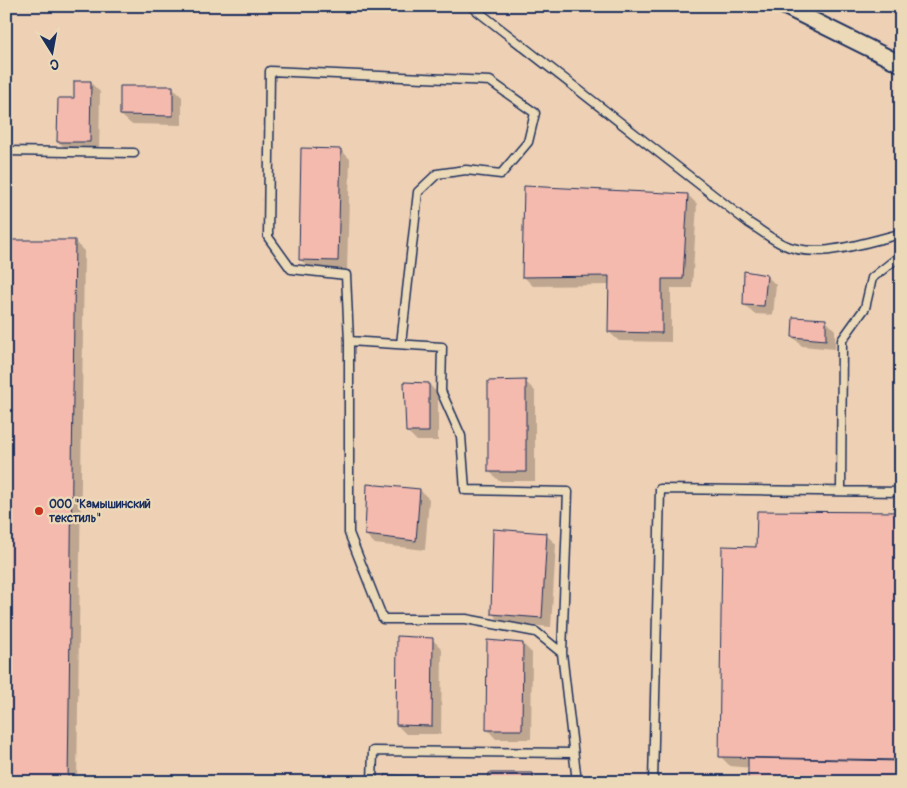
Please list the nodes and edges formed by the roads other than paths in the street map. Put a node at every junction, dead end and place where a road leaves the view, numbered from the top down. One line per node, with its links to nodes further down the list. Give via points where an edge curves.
1 (471, 6): 6 (lane, via 748,222 782,244 808,251)
2 (784, 6): 3 (street)
3 (901, 64)
4 (6, 151): 5 (lane)
5 (134, 154)
6 (901, 234)
7 (901, 257): 10 (lane, via 872,278 865,308 842,340)
8 (348, 341): 9 (lane); 9 (lane, via 346,275 291,269 268,237 270,71 490,81 535,113 528,142 501,174 466,170 437,174 418,192); 12 (lane, via 348,533 383,619 466,619 536,632)
9 (401, 344): 12 (lane, via 442,347 441,391 461,436 465,490 568,492)
10 (841, 491): 11 (lane); 16 (lane, via 660,489)
11 (901, 492)
12 (562, 654): 13 (lane)
13 (572, 753): 14 (lane, via 373,751); 15 (lane)
14 (372, 782)
15 (577, 782)
16 (654, 782)

